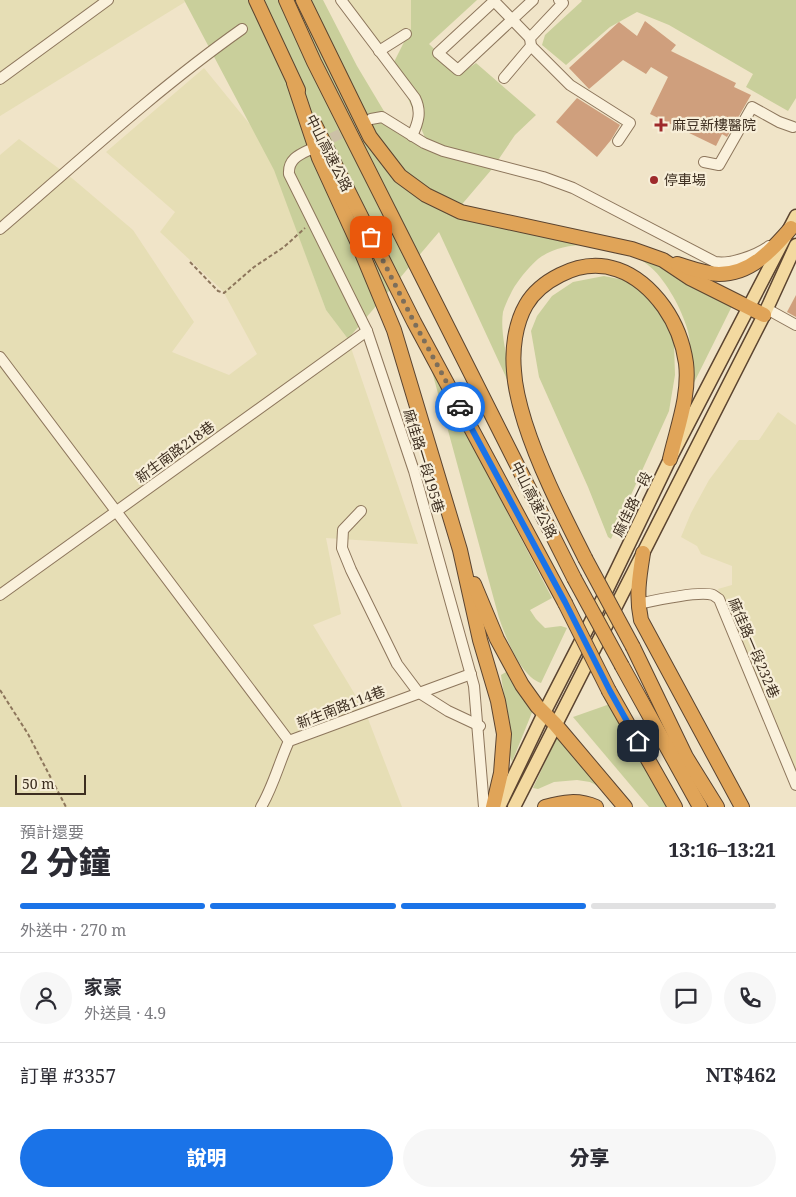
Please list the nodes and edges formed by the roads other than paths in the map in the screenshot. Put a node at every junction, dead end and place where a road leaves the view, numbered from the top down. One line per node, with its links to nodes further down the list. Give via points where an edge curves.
1 (108, 0): 15 (lane)
2 (256, 0): 16 (highway, 中山高速公路)
3 (286, 0): 55 (highway, 中山高速公路, bridge, via 314,62 574,578)
4 (303, 0): 26 (highway, via 370,137 406,181 461,212 632,249)
5 (341, 0): 13 (lane)
6 (533, 0): 9 (lane)
7 (559, 0): 12 (lane, via 563,3)
8 (494, 1): 9 (lane); 9 (lane, via 438,53 458,70)
9 (513, 20): 12 (lane)
10 (242, 29): 24 (lane, via 207,54)
11 (406, 34): 13 (lane)
12 (530, 42): 14 (lane); 20 (lane, via 570,85 630,124)
13 (379, 52): 19 (lane, via 417,103 418,120)
14 (504, 78)
15 (0, 79)
16 (294, 83): 35 (highway, via 319,158 394,330); 54 (highway, 中山高速公路, bridge, via 414,322)
17 (371, 119): 19 (lane, via 382,117)
18 (793, 127): 22 (lane, via 752,107 719,165)
19 (412, 136): 23 (lane, via 443,151 574,188 715,262 728,262 764,249)
20 (618, 142)
21 (310, 150): 30 (lane, 麻佳路一段195巷, via 292,160 289,170)
22 (704, 162)
23 (794, 222): 26 (highway, via 761,259 737,271 717,274); 27 (main road, 麻佳路一段)
24 (0, 229)
25 (796, 245): 28 (main road)
26 (663, 260): 27 (highway, via 690,278)
27 (748, 307): 28 (highway); 32 (main road, 麻佳路一段)
28 (765, 312): 29 (lane); 36 (main road)
29 (796, 325)
30 (367, 331): 34 (lane, 新生南路218巷); 39 (lane, 麻佳路一段195巷, via 414,471)
31 (0, 357): 34 (lane)
32 (670, 459): 41 (main road, 麻佳路一段); 56 (highway, bridge, via 687,392 682,342 671,317 638,279 611,267 594,265 571,269 549,280 526,305 518,326 514,372 520,406 536,455 585,558 633,647 686,757)
33 (361, 511): 40 (lane, via 343,530 342,548 397,664)
34 (116, 512): 37 (lane, 新生南路218巷); 44 (lane)
35 (460, 550): 41 (highway, via 507,660); 48 (highway, via 504,734)
36 (643, 553): 38 (highway); 42 (main road)
37 (0, 595)
38 (638, 604): 45 (lane, 麻佳路一段232巷, via 701,594 712,594 720,599); 57 (highway, via 641,620)
39 (471, 674): 40 (lane, 新生南路114巷); 47 (lane, 麻佳路一段195巷)
40 (418, 692): 43 (lane); 44 (lane, 新生南路114巷)
41 (544, 712): 42 (highway); 49 (main road, 麻佳路一段)
42 (555, 724): 50 (main road); 53 (highway)
43 (480, 726)
44 (289, 741): 46 (lane, 新生南路114巷, via 268,796)
45 (796, 785)
46 (260, 807)
47 (484, 807)
48 (493, 807)
49 (499, 807)
50 (514, 807)
51 (545, 807): 52 (highway, via 566,801)
52 (596, 807)
53 (625, 807)
54 (675, 807)
55 (700, 807)
56 (717, 807)
57 (742, 807)

